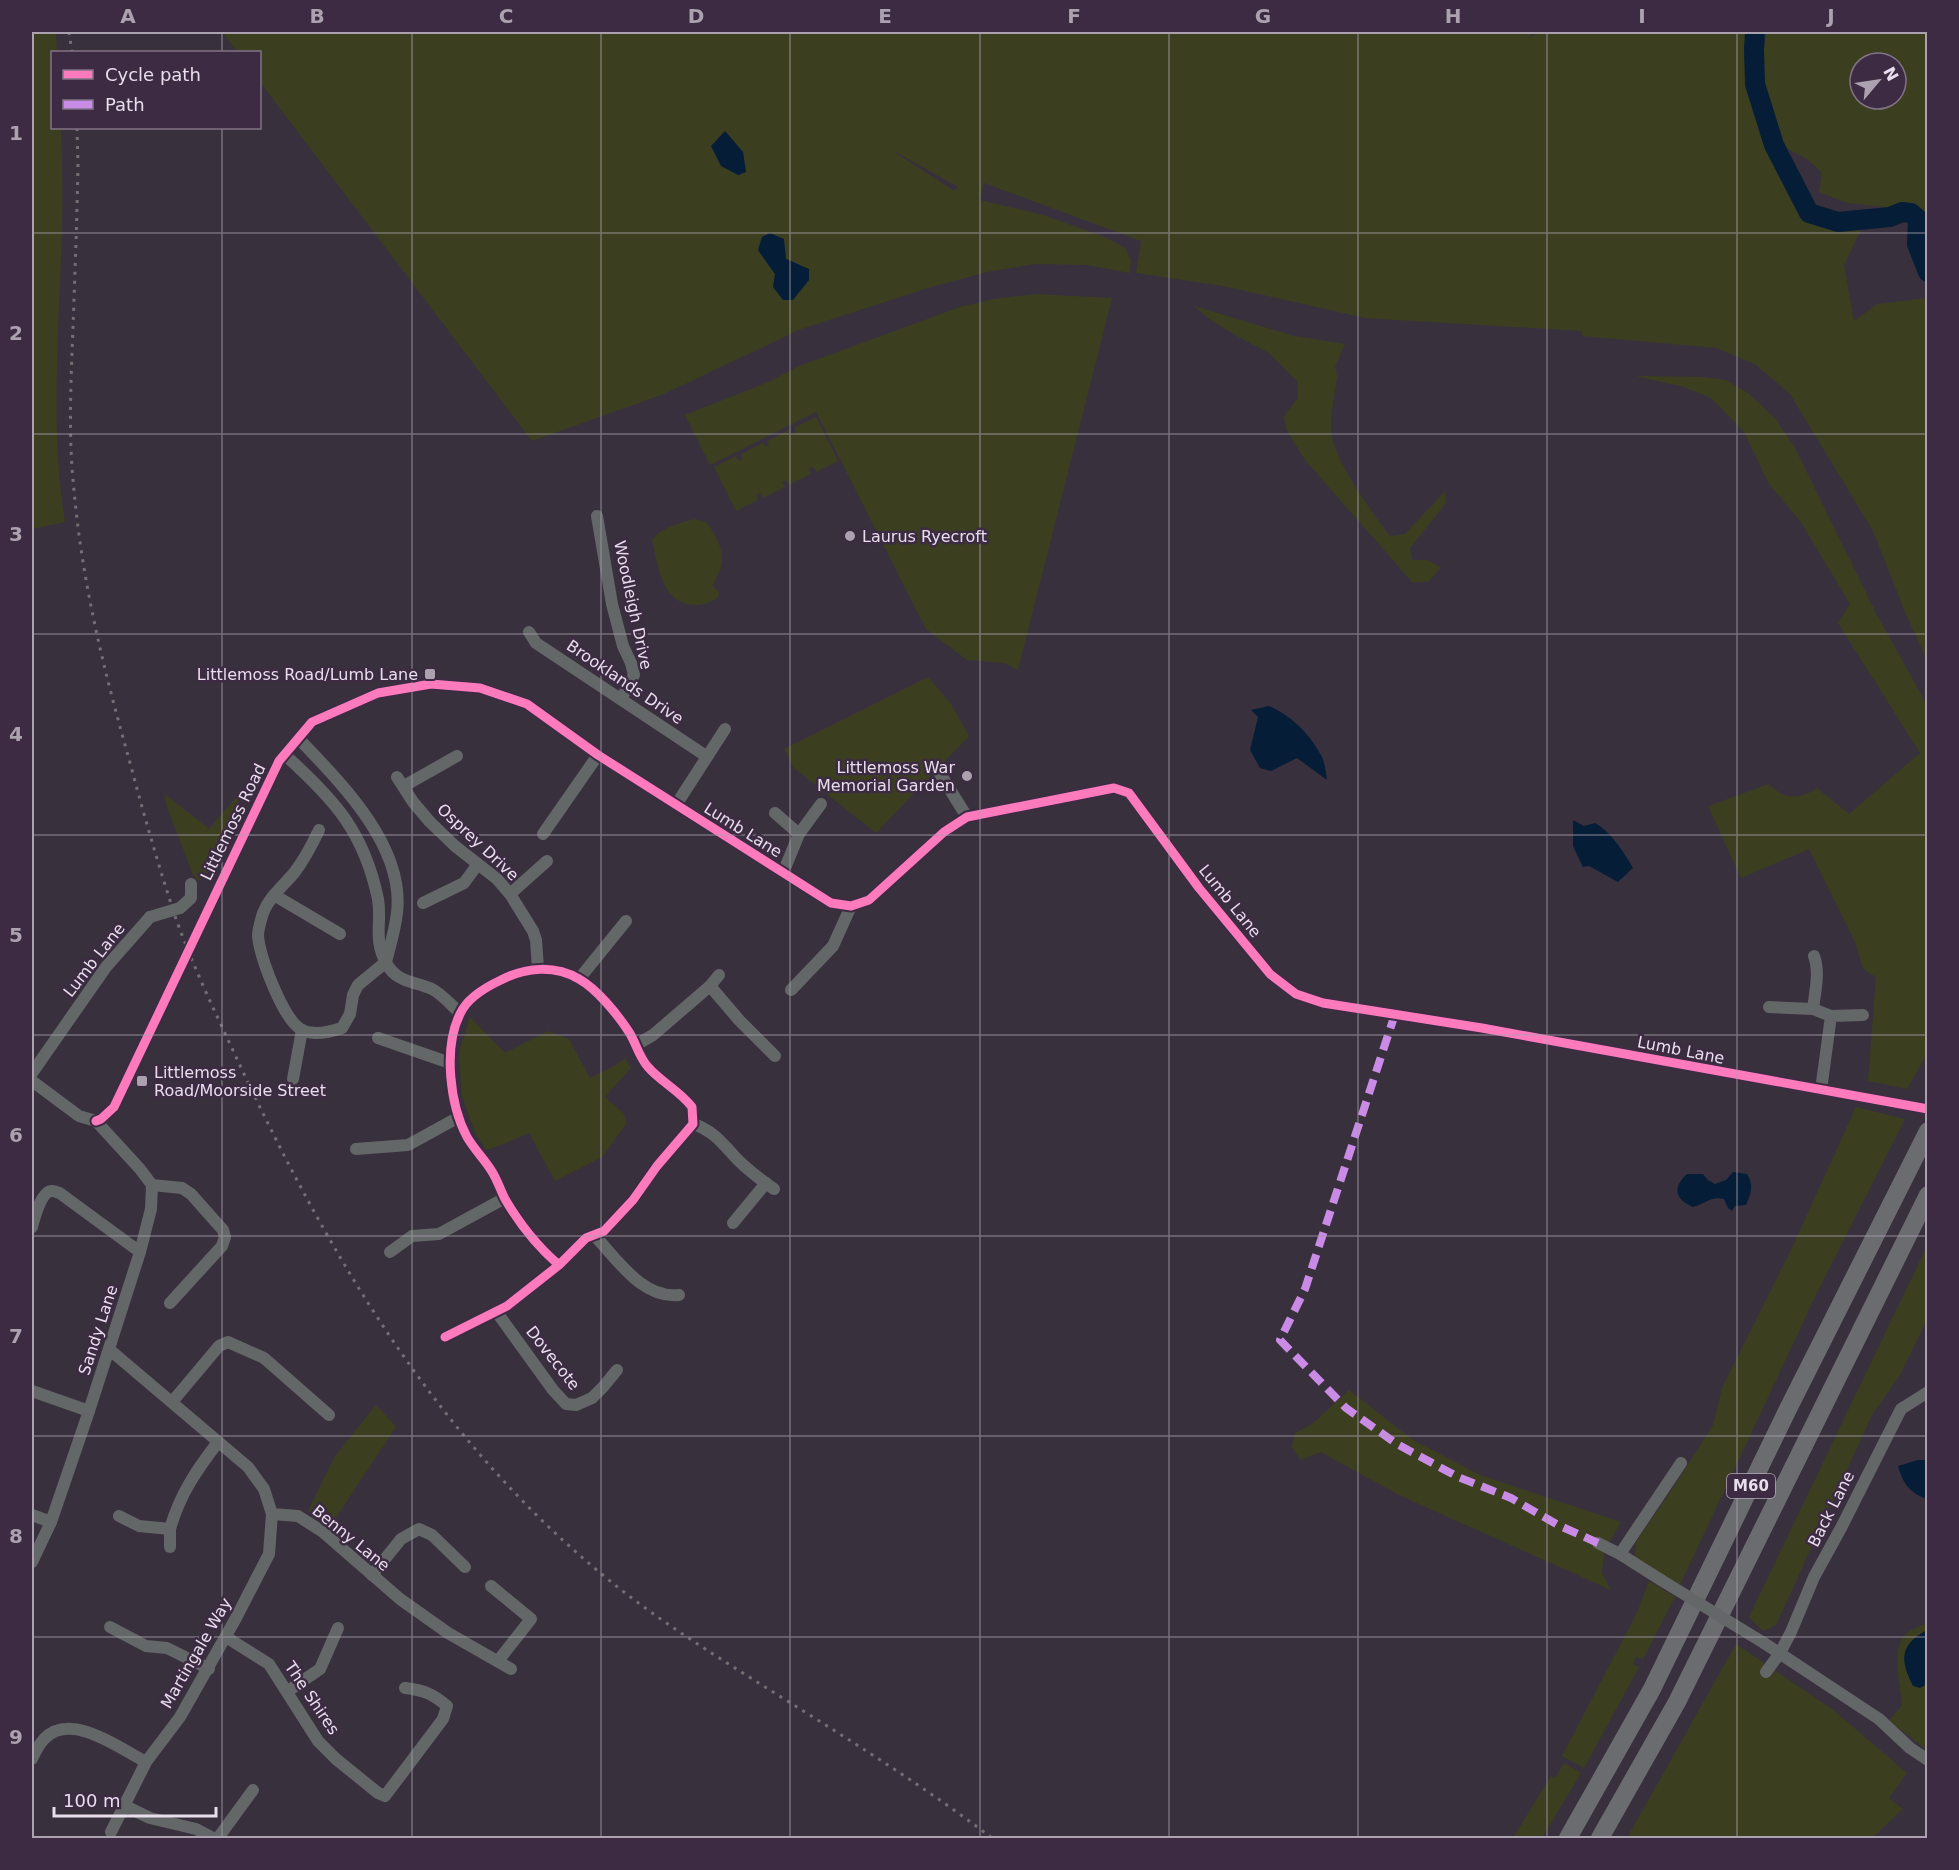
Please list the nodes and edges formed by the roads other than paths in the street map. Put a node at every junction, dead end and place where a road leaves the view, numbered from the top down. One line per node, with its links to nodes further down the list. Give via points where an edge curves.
1 (597, 516): 3 (street, Woodleigh Drive, via 612,604 634,675)
2 (529, 632): 3 (street, Brooklands Drive, via 536,642)
3 (621, 699): 9 (street, Brooklands Drive)
4 (724, 729): 9 (street)
5 (299, 739): 6 (street, Littlemoss Road); 7 (street, Littlemoss Road, via 312,722 378,693 431,684 480,688 528,704); 29 (street, via 354,799 385,852 395,881 397,911)
6 (285, 755): 29 (street, via 334,804 360,842 378,903 377,939); 51 (street, Littlemoss Road, bridge, via 114,1107)
7 (598, 755): 12 (street, Lumb Lane); 16 (street)
8 (457, 756): 19 (street, Osprey Drive, via 400,781 430,822)
9 (706, 756): 12 (street)
10 (939, 772): 14 (street)
11 (821, 804): 17 (street)
12 (676, 805): 20 (street, Lumb Lane)
13 (775, 813): 17 (street)
14 (967, 817): 25 (street, Lumb Lane, via 944,832 869,900); 48 (street, Lumb Lane, via 1120,789 1129,793 1199,888 1270,974 1296,994 1323,1003)
15 (319, 830): 23 (street, via 306,856)
16 (543, 834)
17 (799, 834): 20 (street)
18 (547, 861): 22 (street)
19 (478, 864): 22 (street, Osprey Drive); 24 (street, via 464,883)
20 (783, 873): 25 (street, Lumb Lane, via 831,903)
21 (191, 884): 45 (street, Lumb Lane, bridge, via 190,898 180,908 150,917 106,967)
22 (510, 894): 30 (street, Osprey Drive, via 533,931)
23 (274, 895): 27 (street); 40 (street, via 264,911 258,934 266,969 291,1019)
24 (423, 903)
25 (851, 906): 34 (street, via 833,946)
26 (626, 921): 32 (street)
27 (340, 934)
28 (1814, 956): 36 (street, via 1817,978)
29 (386, 963): 37 (street, via 402,981 433,990); 40 (street, via 358,985 342,1028 325,1033)
30 (538, 969): 32 (street, via 562,971); 37 (street, via 517,972 494,983 472,998)
31 (719, 975): 33 (street)
32 (579, 979): 42 (street, via 594,989)
33 (710, 986): 42 (street); 43 (street)
34 (791, 990)
35 (1769, 1007): 36 (street)
36 (1813, 1009): 39 (street)
37 (460, 1013): 44 (street)
38 (1863, 1015): 39 (street)
39 (1831, 1017): 48 (street)
40 (302, 1030): 46 (street)
41 (378, 1038): 44 (street)
42 (636, 1045): 52 (street, via 649,1068 688,1101)
43 (775, 1056)
44 (450, 1063): 50 (street)
45 (32, 1073)
46 (293, 1079)
47 (32, 1081): 51 (street, via 80,1116)
48 (1821, 1090): 49 (street, Lumb Lane)
49 (1928, 1109)
50 (459, 1117): 54 (street, via 408,1145); 57 (street, via 467,1138 492,1170)
51 (96, 1121): 55 (street)
52 (693, 1124): 58 (street, via 719,1138 770,1186); 60 (street, via 633,1200)
53 (1928, 1131): 109 (highway, M60, via 1652,1689)
54 (356, 1149)
55 (152, 1185): 61 (street, Sandy Lane, via 151,1209); 65 (street, via 182,1188 191,1194 225,1236 222,1246)
56 (1928, 1195): 110 (highway, M60, via 1677,1702)
57 (505, 1197): 62 (street, via 439,1234 412,1236); 63 (street, via 532,1237)
58 (733, 1223)
59 (32, 1225): 61 (street, via 42,1198 51,1190)
60 (599, 1233): 63 (street, via 586,1238); 64 (street, via 648,1290)
61 (140, 1252): 68 (street, Sandy Lane)
62 (390, 1252)
63 (560, 1265): 66 (street)
64 (679, 1295)
65 (170, 1303)
66 (496, 1311): 67 (street); 69 (street, Dovecote, via 566,1404 576,1405 592,1398)
67 (445, 1337)
68 (110, 1350): 72 (street); 73 (street, Sandy Lane)
69 (617, 1370)
70 (32, 1391): 73 (street)
71 (1928, 1392): 94 (street, Back Lane, via 1901,1409 1895,1419 1814,1577)
72 (172, 1402): 74 (street, via 219,1346 228,1342 264,1358); 75 (street)
73 (89, 1411): 80 (street, Sandy Lane)
74 (329, 1415)
75 (218, 1442): 78 (street, via 259,1481); 81 (street, via 177,1504)
76 (1682, 1463): 84 (street)
77 (32, 1515): 80 (street)
78 (272, 1515): 87 (street, Benny Lane, via 298,1516 323,1532); 93 (street, Martingale Way, via 268,1554)
79 (119, 1516): 81 (street, via 139,1526)
80 (51, 1522): 85 (street, Sandy Lane)
81 (170, 1529): 83 (street)
82 (1598, 1544): 84 (street)
83 (170, 1547)
84 (1620, 1554): 94 (street, bridge)
85 (32, 1562)
86 (465, 1567): 87 (street, via 432,1535 419,1529 401,1539)
87 (372, 1575): 95 (street, Benny Lane, via 448,1633)
88 (491, 1586): 90 (street)
89 (544, 1613): 90 (street)
90 (531, 1618): 95 (street)
91 (110, 1627): 96 (street, via 146,1646 167,1648)
92 (338, 1628): 100 (street, via 320,1669)
93 (226, 1636): 96 (street, Martingale Way); 100 (street, The Shires, via 269,1664)
94 (1780, 1653): 98 (street, Back Lane); 102 (street, via 1879,1719)
95 (498, 1661): 97 (street, Benny Lane)
96 (209, 1669): 103 (street, Martingale Way)
97 (511, 1669)
98 (1766, 1672)
99 (405, 1688): 100 (street, The Shires, via 423,1689 447,1706 443,1719 385,1796 318,1741)
100 (288, 1691)
101 (32, 1759): 103 (street, via 49,1735 74,1728)
102 (1928, 1760)
103 (146, 1762): 105 (street, Martingale Way)
104 (253, 1790): 108 (street)
105 (125, 1806): 106 (street, Martingale Way); 107 (street, via 150,1818 196,1829)
106 (111, 1832)
107 (213, 1839)
108 (218, 1839)
109 (1568, 1839)
110 (1600, 1839)

